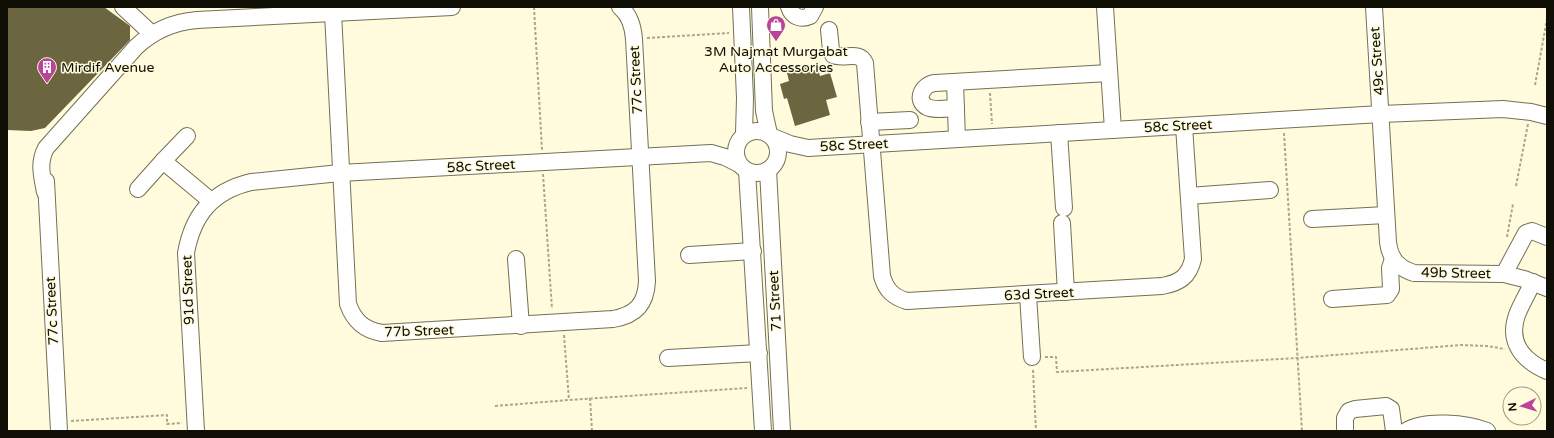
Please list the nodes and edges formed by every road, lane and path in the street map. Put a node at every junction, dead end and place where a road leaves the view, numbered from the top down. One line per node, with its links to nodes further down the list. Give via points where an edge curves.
1 (123, 7): 15 (street)
2 (452, 7): 11 (street, 77c Street)
3 (620, 7): 16 (street, 77c Street, via 630,19)
4 (741, 7): 14 (street)
5 (760, 7): 33 (street, via 764,111)
6 (789, 7): 7 (street, via 794,16 802,18 810,16)
7 (815, 7)
8 (1105, 7): 17 (street)
9 (1374, 7): 23 (street, 49c Street)
10 (213, 13): 11 (street, 77c Street); 15 (street, 77c Street, via 180,22)
11 (333, 13): 43 (street, 77b Street)
12 (1547, 19): 20 (path)
13 (829, 30): 27 (street, 63d Street, via 833,55 858,56 864,61)
14 (742, 32): 16 (path); 32 (street, via 745,98)
15 (152, 34): 74 (street, 77c Street, via 136,47 60,132 48,161 45,192)
16 (634, 39): 39 (street, 77c Street)
17 (1109, 73): 18 (street); 29 (street)
18 (982, 80): 19 (street); 34 (path, via 982,91 990,91 992,127 988,127)
19 (955, 82): 21 (street); 21 (street, via 930,83 923,88 921,97 928,108)
20 (1535, 85)
21 (956, 108): 35 (street)
22 (1530, 112): 23 (street, 58c Street, via 1503,110); 24 (street, 58c Street); 45 (path)
23 (1381, 114): 26 (street, 58c Street); 50 (street)
24 (1547, 116)
25 (910, 120): 27 (street)
26 (1284, 120): 28 (street, 58c Street); 68 (path)
27 (869, 122): 36 (street, 63d Street)
28 (1184, 126): 29 (street, 58c Street); 48 (street, 63d Street)
29 (1113, 130): 30 (street, 58c Street)
30 (1059, 133): 34 (street, 58c Street); 59 (street)
31 (187, 136): 40 (street)
32 (742, 136): 33 (street, via 759,130); 38 (street, 58c Street); 42 (street, via 736,148 737,159)
33 (771, 136): 37 (street, 58c Street); 41 (street, via 778,147 778,158)
34 (988, 137): 35 (street, 58c Street)
35 (957, 139): 36 (street, 58c Street)
36 (872, 144): 37 (street, 58c Street); 60 (street, 63d Street, via 882,276 888,290 900,299 914,301)
37 (808, 148): 41 (street, 58c Street, via 791,154)
38 (711, 153): 39 (street, 58c Street); 42 (street, 58c Street, via 726,157)
39 (641, 158): 43 (street, 58c Street); 62 (street, 77b Street, via 648,281 644,300 638,308 623,318)
40 (163, 161): 46 (street); 49 (street)
41 (772, 166): 42 (street, via 758,173); 78 (street, 71 Street)
42 (743, 167): 53 (street, 71 Street)
43 (340, 173): 44 (street, 58c Street); 63 (street, 77b Street, via 348,304 351,313 364,327 382,333)
44 (251, 182): 49 (street, 91d Street, via 226,190)
45 (1516, 186)
46 (138, 189)
47 (1270, 190): 48 (street)
48 (1189, 196): 59 (street, 63d Street, via 1193,259 1183,279 1162,286)
49 (211, 201): 75 (street, 91d Street, via 192,228 186,253)
50 (1386, 215): 51 (street); 56 (street, via 1388,246)
51 (1312, 219)
52 (1547, 237): 57 (street, via 1532,231 1526,233)
53 (753, 251): 54 (street); 64 (street, 71 Street)
54 (689, 255)
55 (516, 259): 63 (street)
56 (1393, 259): 57 (street, 49b Street, via 1398,266 1414,273); 61 (street, via 1390,268 1391,289 1387,295)
57 (1504, 274): 58 (street, 49b Street)
58 (1540, 285): 65 (street, via 1517,314 1515,338)
59 (1066, 292): 60 (street, 63d Street)
60 (1028, 294): 66 (street)
61 (1332, 299)
62 (563, 324): 63 (street, 77b Street); 72 (path)
63 (521, 326)
64 (758, 353): 67 (street); 70 (street, 71 Street)
65 (1521, 353): 68 (path, via 1498,347 1474,345); 69 (street, via 1532,364)
66 (1032, 357): 68 (path, via 1056,357 1057,372); 79 (path)
67 (668, 358)
68 (1297, 358): 80 (path)
69 (1547, 371)
70 (760, 387): 71 (path); 77 (street, 71 Street)
71 (590, 398): 72 (path); 76 (path)
72 (569, 400): 73 (path)
73 (495, 406)
74 (58, 426): 75 (path, via 167,416 167,424)
75 (196, 427)
76 (592, 431)
77 (763, 431)
78 (782, 431)
79 (1036, 431)
80 (1302, 431)
81 (1346, 431): 82 (street, via 1345,418 1350,411 1386,406 1391,409)
82 (1394, 431)
83 (1406, 431): 84 (street, via 1414,427 1454,423 1471,425)
84 (1487, 431)

